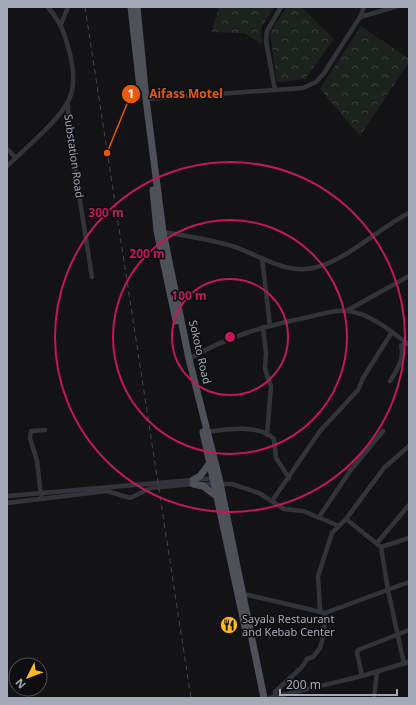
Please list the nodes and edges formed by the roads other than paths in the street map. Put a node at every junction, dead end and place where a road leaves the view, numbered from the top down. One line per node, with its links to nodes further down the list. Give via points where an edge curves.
1 (48, 7): 10 (street)
2 (68, 7): 10 (street)
3 (132, 7): 11 (main road, Sokoto Road)
4 (137, 7): 11 (main road, Sokoto Road)
5 (281, 7): 12 (street, via 266,31)
6 (364, 7): 9 (street)
7 (395, 7): 8 (street)
8 (384, 9): 9 (street)
9 (360, 17): 12 (street, via 324,74 316,82 303,88)
10 (61, 24): 14 (street, via 73,68 74,81)
11 (137, 34): 13 (main road, Sokoto Road); 35 (main road, Sokoto Road, via 157,231)
12 (275, 90): 13 (street)
13 (146, 98): 19 (main road, Sokoto Road)
14 (68, 105): 16 (street); 22 (street, Substation Road, via 69,131)
15 (7, 148): 16 (street)
16 (16, 158): 17 (street)
17 (7, 166)
18 (409, 212): 20 (street, via 351,250 317,267 294,269)
19 (163, 232): 20 (street, via 214,241); 28 (main road, Sokoto Road)
20 (262, 258): 24 (street)
21 (409, 276): 23 (street)
22 (92, 277)
23 (348, 310): 24 (street); 26 (street, via 371,318)
24 (270, 326): 25 (street)
25 (263, 327): 28 (street, via 212,345); 33 (street, via 265,369 271,386)
26 (392, 332): 27 (street); 36 (street, via 358,390 320,431)
27 (408, 344): 29 (street, via 401,346 403,350)
28 (188, 358): 32 (main road, Sokoto Road)
29 (390, 382)
30 (45, 430): 41 (street, via 31,431 29,436 37,461)
31 (383, 431): 45 (street, via 350,471)
32 (207, 432): 33 (street, via 230,429 257,431); 37 (main road, Sokoto Road)
33 (267, 435): 36 (street, via 274,439 276,458)
34 (409, 446): 46 (street, via 374,480)
35 (209, 464): 37 (main road, Sokoto Road); 38 (main road)
36 (289, 478): 43 (street)
37 (216, 481): 38 (street); 40 (main road); 43 (street, via 259,493); 53 (main road, Sokoto Road)
38 (193, 482): 40 (main road); 41 (street); 41 (street, via 151,488 130,498 107,491)
39 (7, 496): 41 (street)
40 (216, 496): 61 (main road)
41 (41, 497): 42 (street)
42 (7, 502)
43 (272, 502): 45 (street, via 288,510 303,511)
44 (409, 505): 49 (street)
45 (319, 517): 47 (street)
46 (346, 519): 47 (street); 49 (street)
47 (339, 526): 54 (street, via 332,533 318,576)
48 (409, 538): 50 (street)
49 (377, 543): 50 (street)
50 (381, 547): 52 (street)
51 (409, 582): 52 (street)
52 (388, 590): 54 (street); 56 (street)
53 (244, 594): 54 (street); 62 (main road, Sokoto Road)
54 (323, 612): 60 (street, via 324,634 320,648 314,657 307,659)
55 (409, 630): 56 (street)
56 (397, 634): 57 (street); 59 (street, via 356,652)
57 (406, 663): 58 (street)
58 (378, 671): 59 (street); 63 (street)
59 (362, 676): 60 (street)
60 (272, 697)
61 (260, 698)
62 (264, 698)
63 (374, 698)

